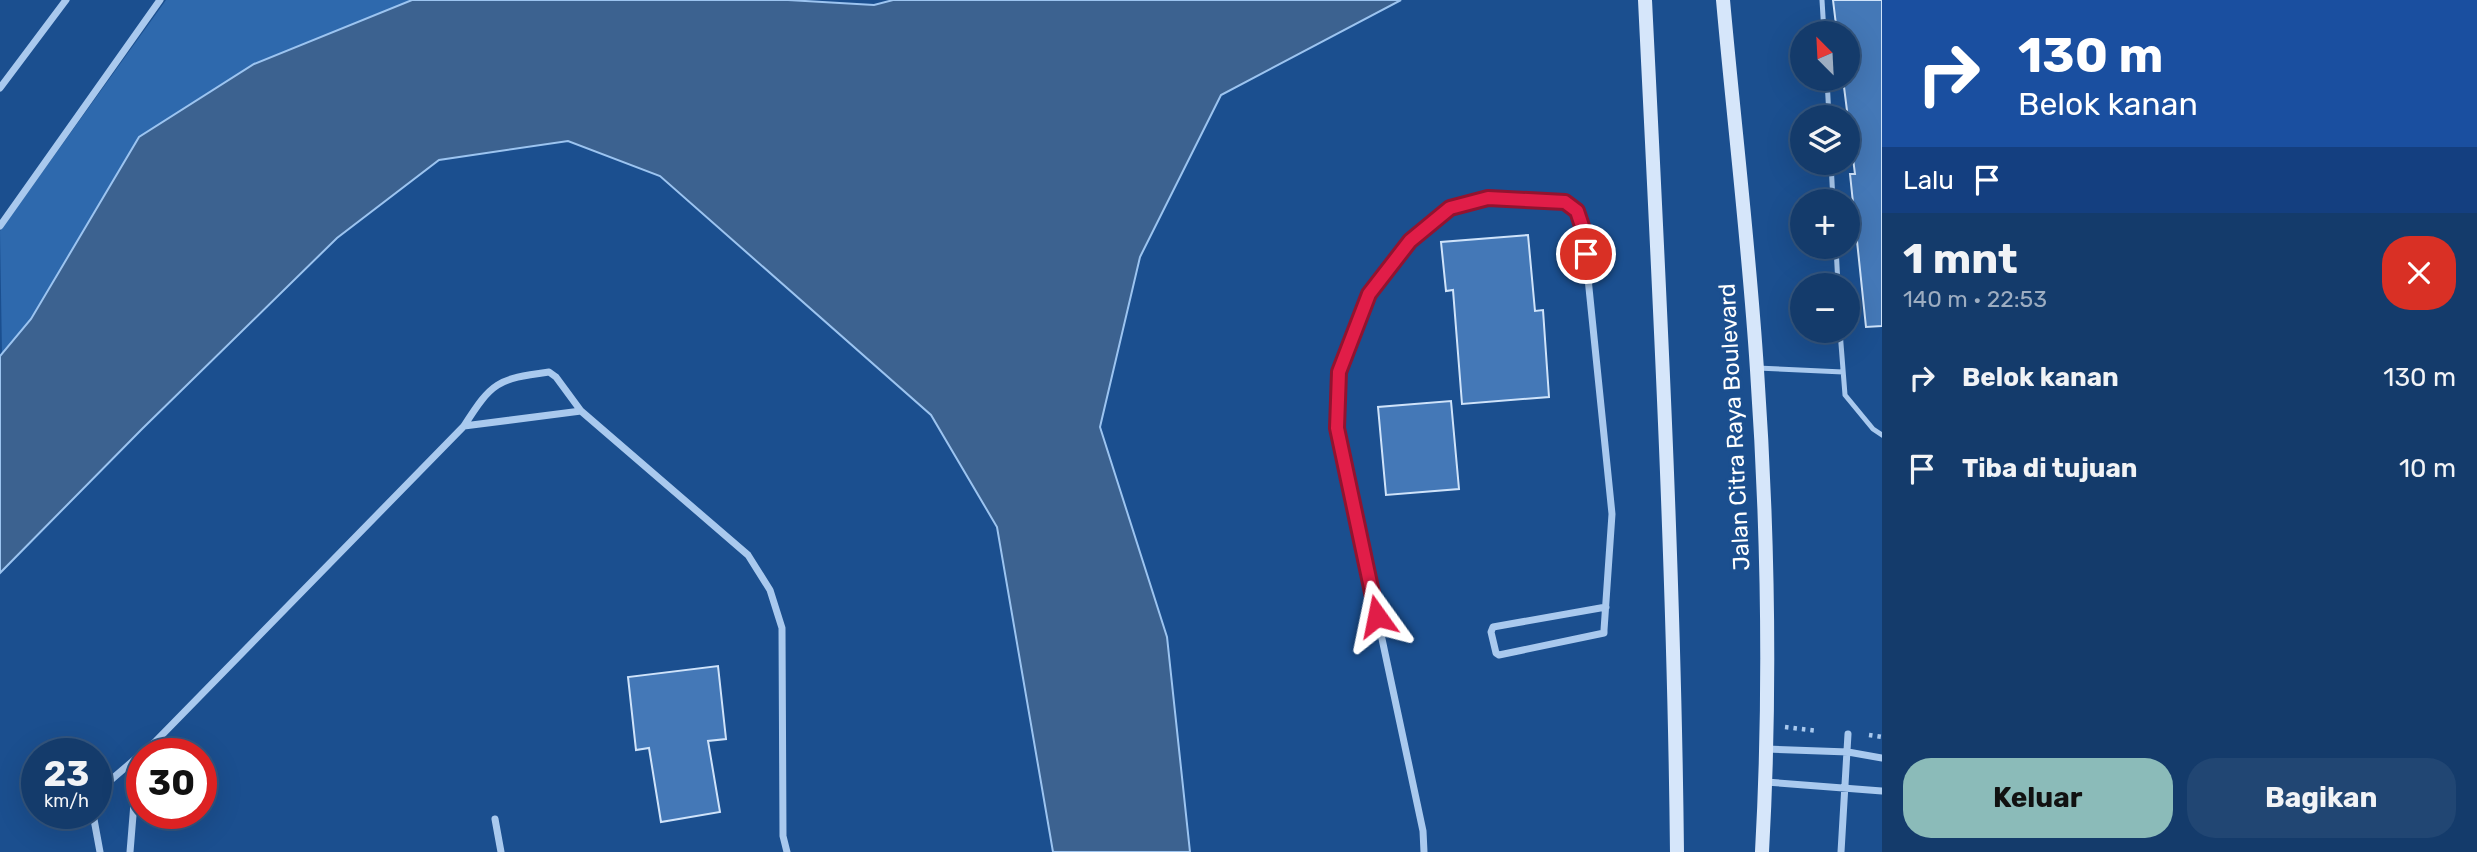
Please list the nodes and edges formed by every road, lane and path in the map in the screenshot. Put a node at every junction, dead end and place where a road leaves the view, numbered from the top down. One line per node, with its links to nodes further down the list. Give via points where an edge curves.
1 (66, 0): 7 (street)
2 (160, 0): 8 (street)
3 (1645, 0): 35 (main road, via 1665,403)
4 (1723, 0): 10 (main road, Jalan Citra Raya Boulevard)
5 (1822, 0): 6 (lane)
6 (1823, 21)
7 (0, 88)
8 (0, 226)
9 (1841, 343): 11 (lane)
10 (1757, 368): 11 (lane); 16 (main road, Jalan Citra Raya Boulevard)
11 (1843, 372): 14 (lane, via 1845,395)
12 (581, 411): 13 (street); 13 (street, via 549,372 510,377 485,394); 33 (street, via 748,555 770,590 782,628 783,836)
13 (464, 426): 18 (street)
14 (1882, 435)
15 (1606, 607): 15 (street, via 1602,635 1496,653 1493,627); 34 (street, via 1612,514 1583,229 1577,211 1565,202 1488,198 1450,208 1410,241 1369,294 1339,372 1337,417)
16 (1768, 725): 17 (path); 19 (main road, Jalan Citra Raya Boulevard)
17 (1848, 734): 20 (street)
18 (159, 738)
19 (1767, 749): 20 (street); 24 (main road, Jalan Citra Raya Boulevard)
20 (1848, 752): 21 (street); 25 (street)
21 (1882, 758)
22 (126, 767): 23 (street)
23 (112, 779)
24 (1766, 782): 25 (street); 36 (main road, Jalan Citra Raya Boulevard)
25 (1845, 788): 26 (street); 37 (street)
26 (1882, 792)
27 (495, 820): 32 (street)
28 (96, 829): 30 (street)
29 (132, 829): 31 (street)
30 (100, 852)
31 (130, 852)
32 (501, 852)
33 (787, 852)
34 (1424, 852)
35 (1676, 852)
36 (1762, 852)
37 (1841, 852)

